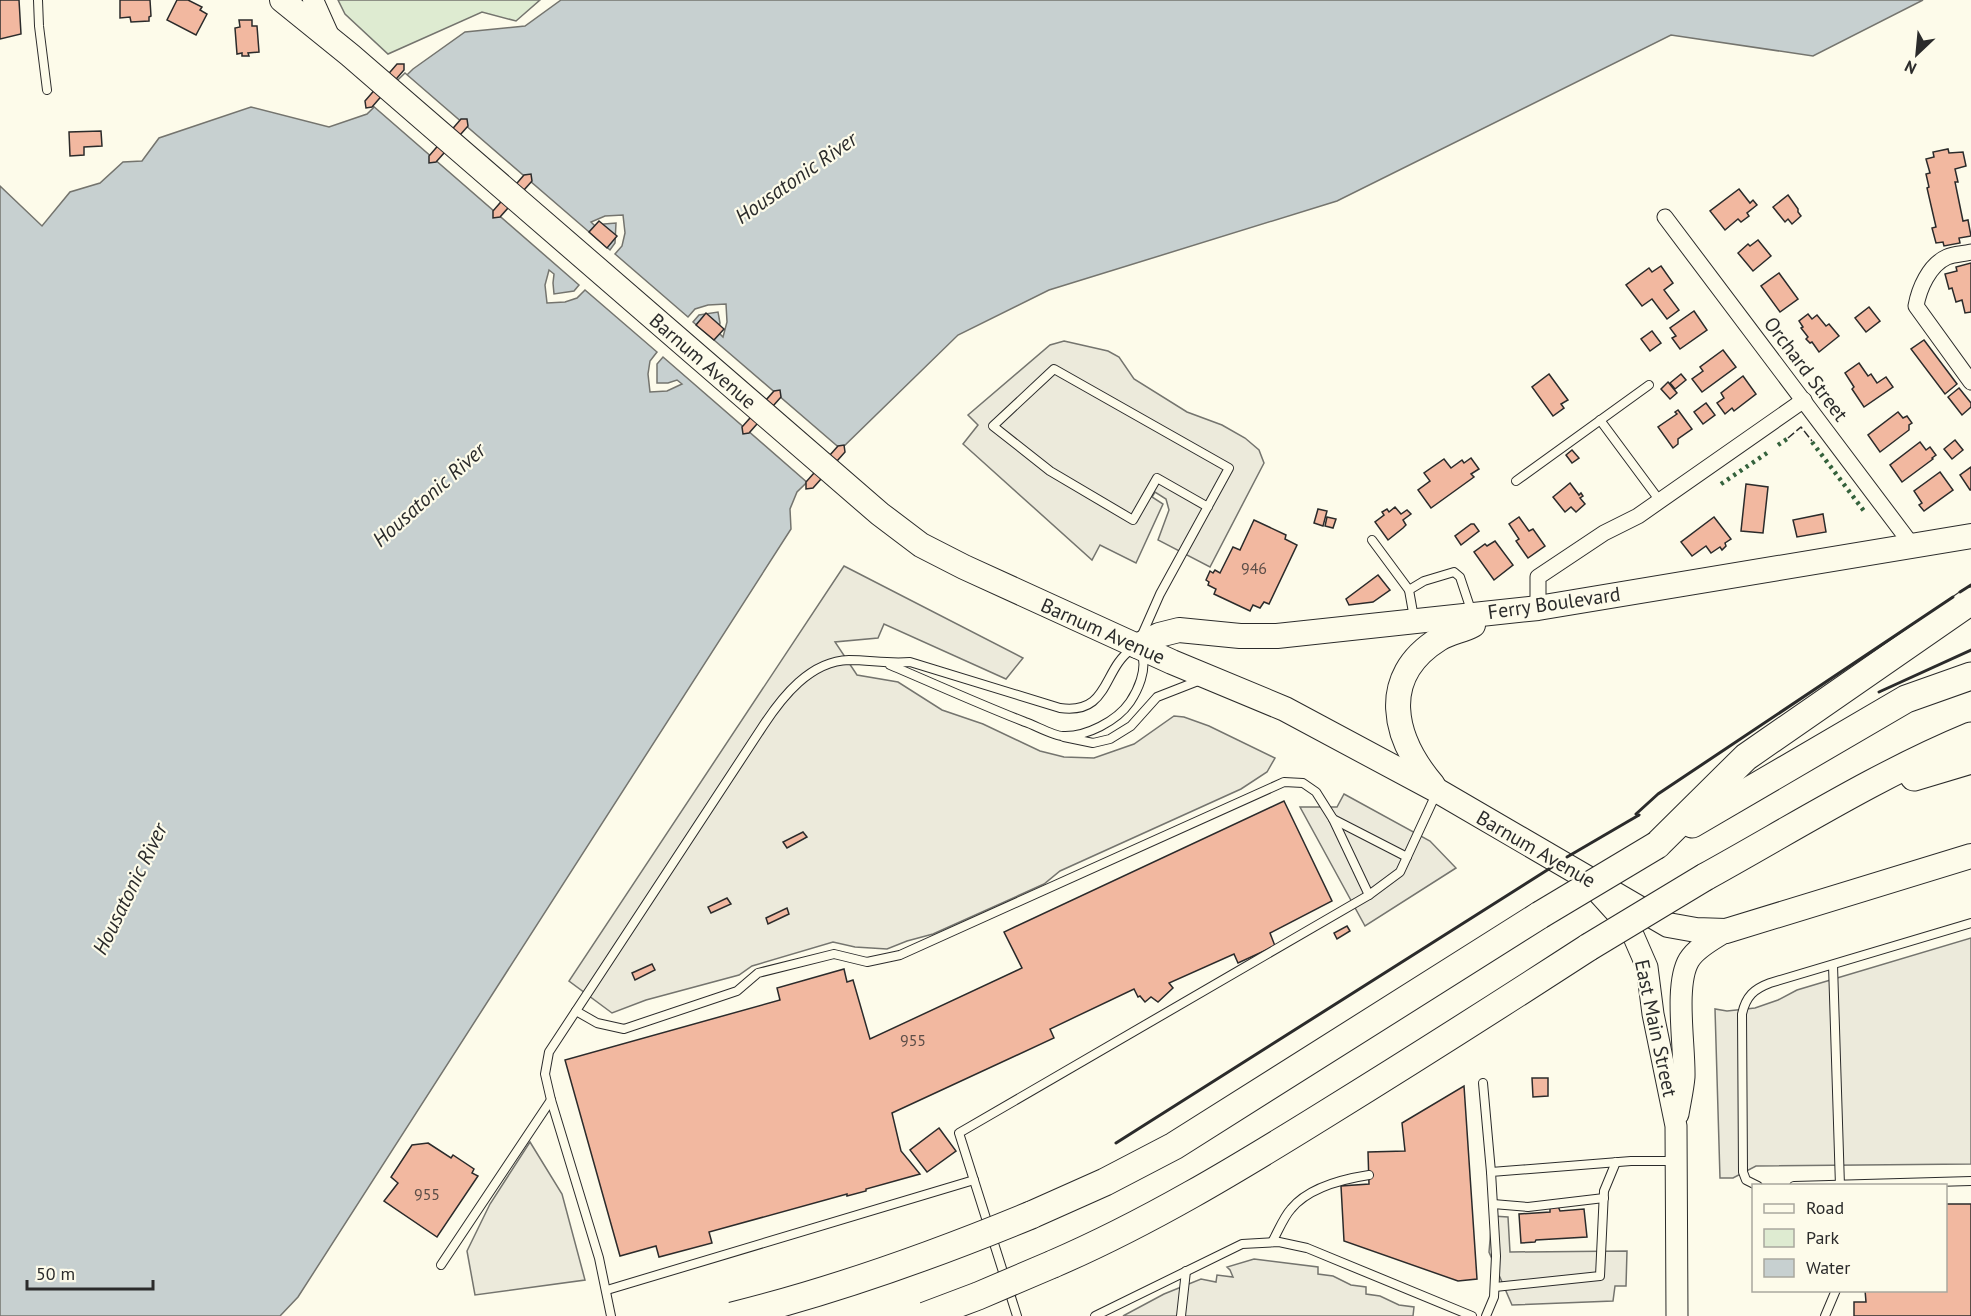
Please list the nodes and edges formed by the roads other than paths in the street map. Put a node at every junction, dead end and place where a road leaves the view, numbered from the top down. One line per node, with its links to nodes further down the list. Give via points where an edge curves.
1 (38, 0): 5 (lane)
2 (282, 0): 4 (main road, Barnum Avenue)
3 (313, 0): 4 (street)
4 (330, 38): 24 (main road, Barnum Avenue, via 900,530 933,552)
5 (47, 90)
6 (1665, 217): 10 (street, Orchard Street)
7 (1971, 252): 8 (street, via 1946,258 1928,274 1916,306)
8 (1971, 382)
9 (1649, 385): 11 (lane)
10 (1804, 400): 13 (street); 17 (street, Orchard Street)
11 (1600, 420): 12 (lane); 13 (lane)
12 (1516, 481)
13 (1660, 501): 20 (street, via 1538,577)
14 (1208, 507): 14 (lane, via 1229,468 1054,369 993,426 1050,471 1133,520 1157,478); 24 (lane, via 1160,594)
15 (1971, 536): 17 (main road, Ferry Boulevard)
16 (1372, 540): 18 (lane)
17 (1912, 545): 20 (main road, Ferry Boulevard)
18 (1409, 590): 22 (lane, via 1454,572 1460,577); 23 (lane)
19 (1971, 601): 34 (highway, via 1746,757)
20 (1538, 608): 21 (main road, Ferry Boulevard)
21 (1503, 612): 22 (main road, Ferry Boulevard); 31 (main road, via 1451,632 1430,645 1415,658 1401,683 1397,709 1403,736 1414,760)
22 (1473, 615): 23 (main road, Ferry Boulevard)
23 (1415, 623): 24 (main road, Ferry Boulevard, via 1277,636 1179,630)
24 (1137, 646): 25 (lane, via 1122,656 1097,699 1076,708 1060,708 910,663); 27 (main road, Barnum Avenue); 28 (lane, via 1143,657 1143,671 1124,711 1089,731)
25 (888, 664): 28 (lane); 42 (lane, via 850,660 829,663 788,692)
26 (1971, 676): 34 (highway, via 1906,699)
27 (1209, 678): 28 (lane, via 1157,697 1131,726 1110,739 1093,743); 31 (main road, Barnum Avenue, via 1285,709)
28 (1063, 736)
29 (1971, 736): 32 (highway)
30 (1971, 760): 32 (highway)
31 (1438, 791): 36 (lane); 37 (main road, Barnum Avenue)
32 (1847, 798): 66 (highway, bridge, via 1589,947 1223,1177 1053,1264)
33 (1333, 819): 36 (lane); 38 (lane); 42 (lane, via 1316,792 1303,783 1284,782 900,955 871,962 834,954 758,974 737,991 624,1029 597,1023)
34 (1657, 845): 65 (highway, bridge, via 1174,1146 1112,1178 1031,1215 885,1270)
35 (1971, 856): 40 (main road, Barnum Avenue)
36 (1407, 857): 38 (lane, via 1400,872)
37 (1584, 877): 40 (main road, Barnum Avenue, via 1668,925); 45 (main road, East Main Street, via 1630,928 1647,967)
38 (1369, 895): 50 (lane, via 959,1133)
39 (1971, 923): 41 (lane)
40 (1726, 931): 45 (main road, East Main Street, via 1700,949 1684,974 1684,1077)
41 (1833, 965): 52 (lane, via 1758,988 1744,1003 1743,1172 1746,1180); 53 (lane)
42 (576, 1011): 44 (lane, via 549,1052 545,1074)
43 (1483, 1083): 48 (lane)
44 (551, 1100): 58 (lane); 61 (lane)
45 (1676, 1126): 46 (main road, East Main Street)
46 (1677, 1161): 47 (lane); 72 (main road, East Main Street)
47 (1616, 1162): 48 (lane); 55 (lane)
48 (1491, 1172): 56 (lane)
49 (1369, 1174): 57 (lane, via 1339,1180 1305,1197 1291,1209)
50 (974, 1180): 61 (lane); 67 (lane)
51 (1971, 1181): 54 (lane)
52 (1756, 1184)
53 (1840, 1184)
54 (1873, 1184)
55 (1604, 1198): 56 (lane, via 1528,1207); 60 (lane, via 1600,1276)
56 (1493, 1204): 60 (lane)
57 (1272, 1242): 59 (lane, via 1242,1244); 63 (lane, via 1307,1248)
58 (441, 1265)
59 (1186, 1271): 68 (lane); 69 (lane)
60 (1495, 1287): 71 (lane)
61 (607, 1290): 64 (lane)
62 (1835, 1292): 73 (lane)
63 (1452, 1312): 70 (lane)
64 (611, 1316)
65 (732, 1316)
66 (925, 1316)
67 (1017, 1316)
68 (1095, 1316)
69 (1181, 1316)
70 (1472, 1316)
71 (1486, 1316)
72 (1677, 1316)
73 (1825, 1316)

